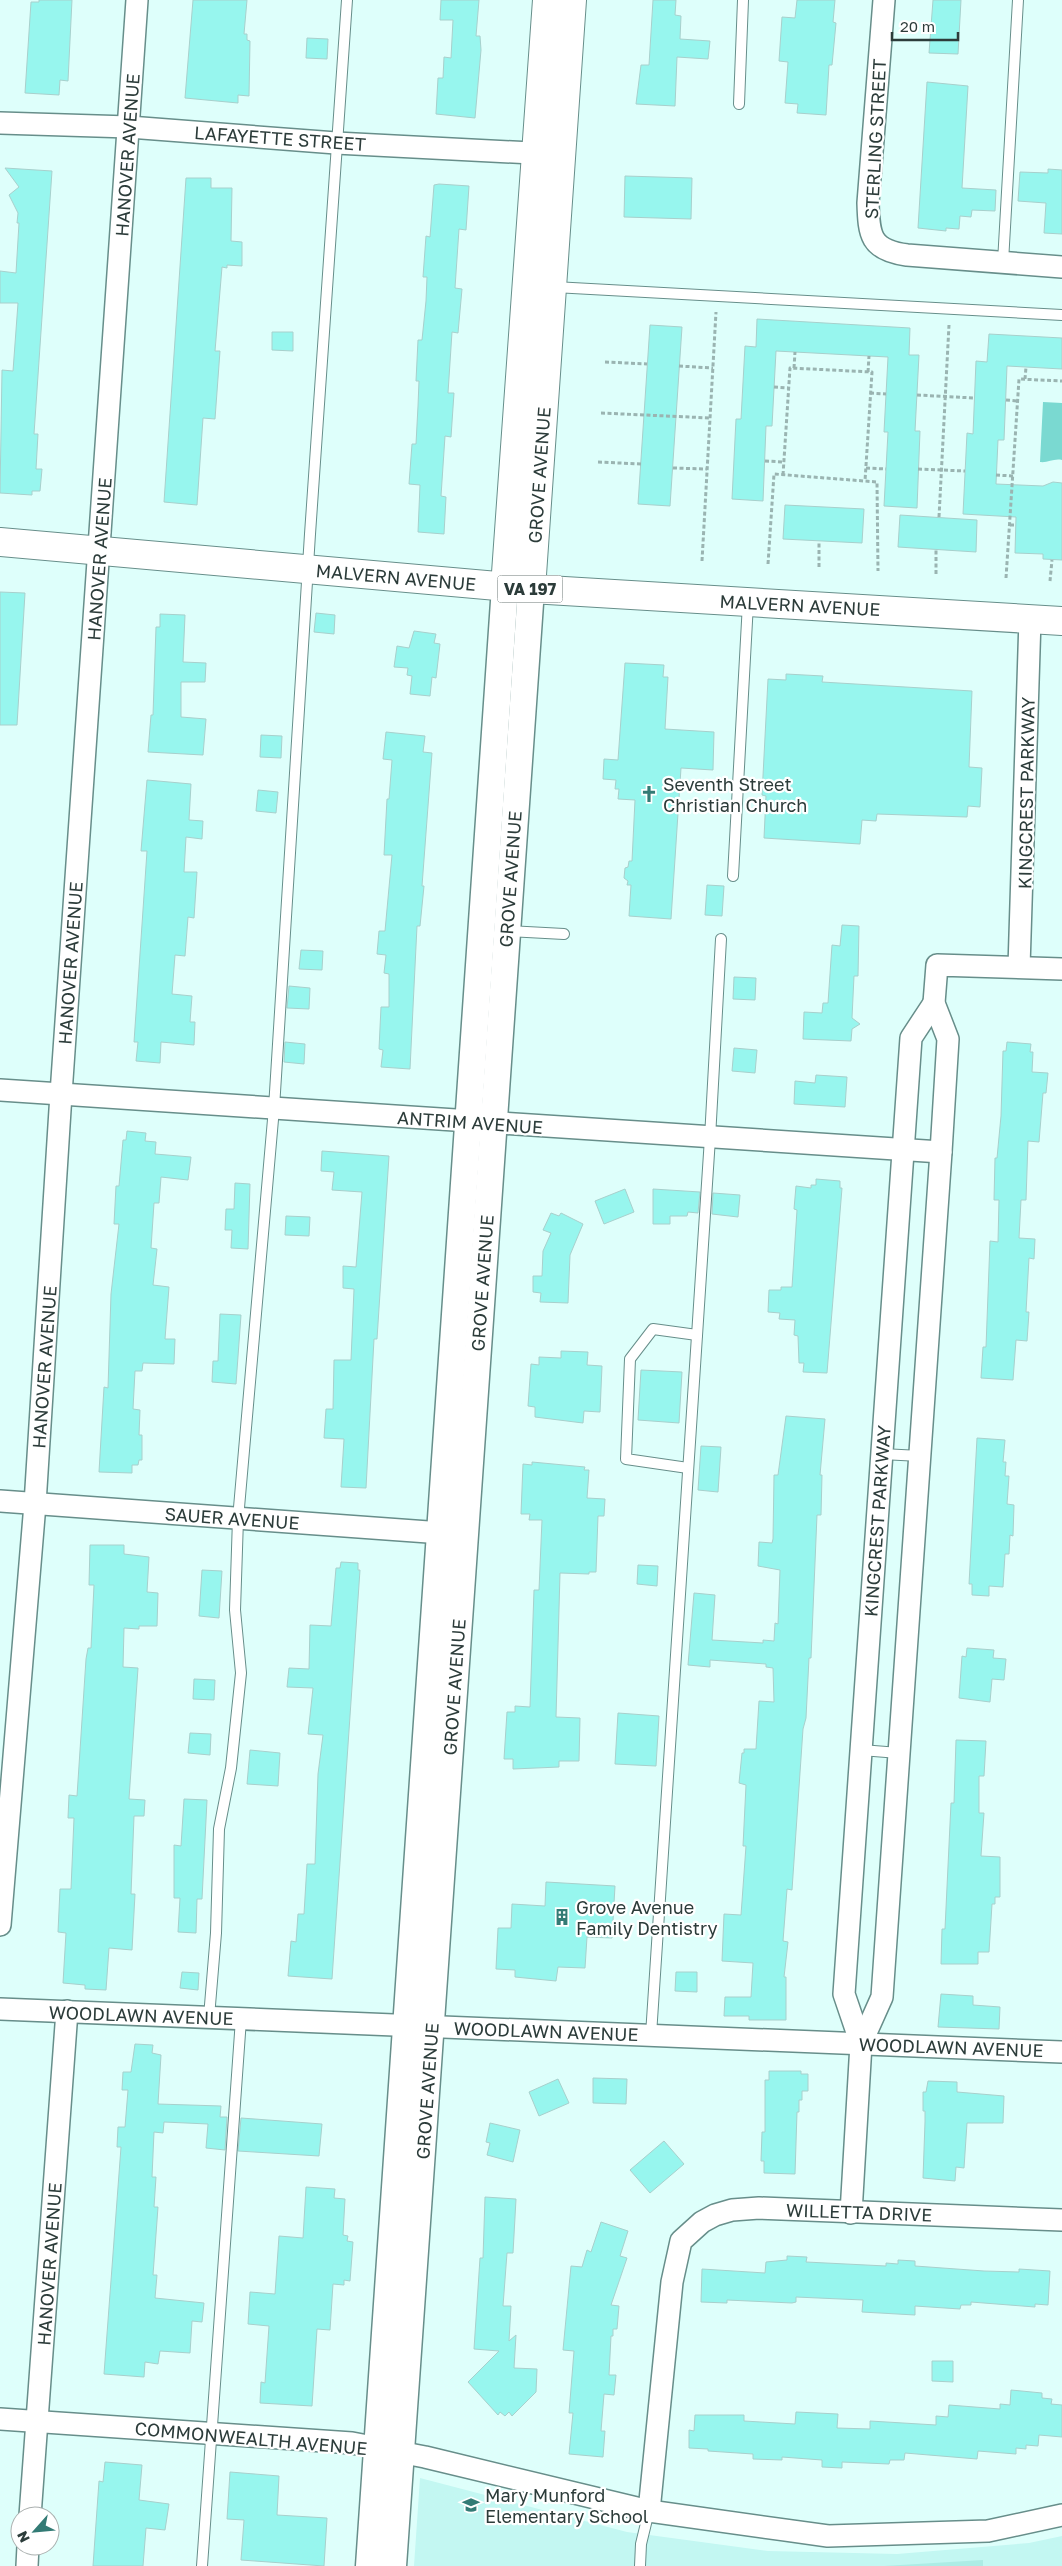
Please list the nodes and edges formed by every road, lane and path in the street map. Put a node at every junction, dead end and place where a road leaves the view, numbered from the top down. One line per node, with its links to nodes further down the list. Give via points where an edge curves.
1 (137, 0): 10 (street, HANOVER AVENUE)
2 (347, 0): 11 (lane)
3 (547, 0): 12 (main road, GROVE AVENUE)
4 (572, 0): 12 (main road, GROVE AVENUE)
5 (743, 0): 8 (lane)
6 (884, 0): 13 (street, STERLING STREET, via 868,203 869,228 878,246 893,253)
7 (1018, 0): 13 (lane)
8 (740, 104)
9 (0, 123): 10 (street, LAFAYETTE STREET)
10 (129, 127): 11 (street, LAFAYETTE STREET); 62 (street, HANOVER AVENUE)
11 (336, 143): 12 (street, LAFAYETTE STREET); 67 (lane)
12 (549, 153): 15 (main road, GROVE AVENUE); 72 (main road, GROVE AVENUE)
13 (1003, 262): 14 (street)
14 (1062, 267)
15 (554, 287): 16 (lane); 72 (main road, GROVE AVENUE)
16 (716, 297): 17 (lane); 25 (path)
17 (950, 309): 18 (lane); 35 (path)
18 (1062, 315)
19 (795, 352): 26 (path)
20 (869, 356): 27 (path)
21 (605, 362): 22 (path)
22 (647, 364)
23 (680, 366): 25 (path)
24 (1026, 367): 28 (path)
25 (713, 368): 40 (path)
26 (794, 368): 27 (path); 31 (path, via 790,368)
27 (868, 372): 32 (path, via 872,372)
28 (1025, 379): 29 (path); 38 (path, via 1019,379)
29 (1062, 381)
30 (774, 387): 31 (path)
31 (788, 388): 43 (path)
32 (870, 393): 33 (path); 46 (path)
33 (886, 394)
34 (917, 395): 35 (path)
35 (945, 396): 36 (path); 50 (path)
36 (974, 398)
37 (1006, 400): 38 (path)
38 (1017, 401): 54 (path)
39 (601, 413): 40 (path)
40 (710, 418): 47 (path)
41 (765, 461): 43 (path)
42 (598, 462): 44 (path)
43 (784, 462): 52 (path)
44 (641, 464)
45 (673, 468): 47 (path)
46 (866, 468): 48 (path); 55 (path)
47 (707, 469): 64 (path)
48 (886, 469)
49 (918, 469): 50 (path)
50 (941, 470): 51 (path); 56 (path)
51 (965, 472)
52 (783, 475): 55 (path); 65 (path, via 774,474)
53 (996, 475): 54 (path)
54 (1013, 476): 57 (path)
55 (866, 481): 68 (path, via 878,482)
56 (939, 517)
57 (1010, 525): 58 (path); 70 (path)
58 (1016, 525)
59 (820, 541): 66 (path)
60 (0, 542): 62 (main road, MALVERN AVENUE / VA 197)
61 (936, 549): 69 (path)
62 (99, 550): 67 (main road, MALVERN AVENUE / VA 197); 84 (street, HANOVER AVENUE)
63 (1052, 560): 71 (path)
64 (702, 561)
65 (768, 564)
66 (818, 568)
67 (308, 569): 72 (main road, MALVERN AVENUE / VA 197); 85 (lane)
68 (878, 571)
69 (936, 574)
70 (1006, 578)
71 (1050, 581)
72 (518, 588): 73 (main road, MALVERN AVENUE / VA 197); 77 (street, GROVE AVENUE); 86 (street, GROVE AVENUE)
73 (748, 602): 74 (main road, MALVERN AVENUE / VA 197); 76 (lane)
74 (1030, 619): 75 (main road, MALVERN AVENUE / VA 197); 80 (street, KINGCREST PARKWAY)
75 (1062, 621)
76 (733, 876)
77 (506, 931): 78 (lane); 86 (street, GROVE AVENUE)
78 (564, 934)
79 (721, 939): 87 (lane)
80 (1019, 967): 81 (street); 82 (street, KINGCREST PARKWAY, via 938,966)
81 (1062, 969)
82 (934, 1003): 88 (street, KINGCREST PARKWAY, via 911,1038); 89 (street, KINGCREST PARKWAY, via 948,1039)
83 (0, 1090): 84 (street, ANTRIM AVENUE)
84 (61, 1094): 85 (street, ANTRIM AVENUE); 95 (street, HANOVER AVENUE)
85 (274, 1108): 86 (street, ANTRIM AVENUE); 96 (lane)
86 (481, 1122): 87 (street, ANTRIM AVENUE); 97 (street, GROVE AVENUE)
87 (710, 1138): 88 (street, ANTRIM AVENUE); 90 (lane)
88 (903, 1150): 89 (street, ANTRIM AVENUE); 91 (street, KINGCREST PARKWAY)
89 (941, 1152): 92 (street, KINGCREST PARKWAY)
90 (697, 1335): 93 (lane); 93 (lane, via 654,1329 630,1359 626,1459)
91 (882, 1454): 92 (lane); 98 (street, KINGCREST PARKWAY)
92 (920, 1456): 99 (street, KINGCREST PARKWAY)
93 (688, 1468): 106 (lane)
94 (0, 1501): 95 (street, SAUER AVENUE)
95 (35, 1504): 96 (street, SAUER AVENUE); 100 (street, HANOVER AVENUE)
96 (238, 1519): 97 (street, SAUER AVENUE); 103 (lane, via 235,1610 241,1673 231,1768 219,1829 216,1933)
97 (452, 1534): 105 (street, GROVE AVENUE)
98 (861, 1750): 99 (lane); 107 (street, KINGCREST PARKWAY, via 844,1994)
99 (899, 1753): 107 (street, KINGCREST PARKWAY, via 882,1998)
100 (0, 1925)
101 (0, 2009): 102 (street, WOODLAWN AVENUE)
102 (67, 2011): 103 (street, WOODLAWN AVENUE); 112 (street, HANOVER AVENUE)
103 (209, 2017): 104 (street, WOODLAWN AVENUE)
104 (241, 2019): 105 (street, WOODLAWN AVENUE); 113 (lane)
105 (419, 2026): 106 (street, WOODLAWN AVENUE); 114 (street, GROVE AVENUE)
106 (651, 2035): 107 (street, WOODLAWN AVENUE)
107 (861, 2044): 108 (street, WOODLAWN AVENUE); 109 (street, KINGCREST PARKWAY)
108 (1062, 2052)
109 (851, 2213): 110 (street, WILLETTA DRIVE); 116 (street, WILLETTA DRIVE, via 759,2208 732,2210 715,2215 690,2231 682,2241 672,2282)
110 (1062, 2220)
111 (0, 2419): 112 (street, COMMONWEALTH AVENUE)
112 (36, 2422): 113 (street, COMMONWEALTH AVENUE); 115 (street, HANOVER AVENUE)
113 (211, 2434): 114 (street, COMMONWEALTH AVENUE, via 352,2443); 118 (lane)
114 (389, 2450): 116 (street, COMMONWEALTH AVENUE); 119 (street, GROVE AVENUE); 120 (street, GROVE AVENUE)
115 (31, 2506)
116 (649, 2511): 117 (street, COMMONWEALTH AVENUE, via 828,2536 988,2531); 121 (lane)
117 (1062, 2514)
118 (202, 2566)
119 (369, 2566)
120 (393, 2566)
121 (640, 2566)

